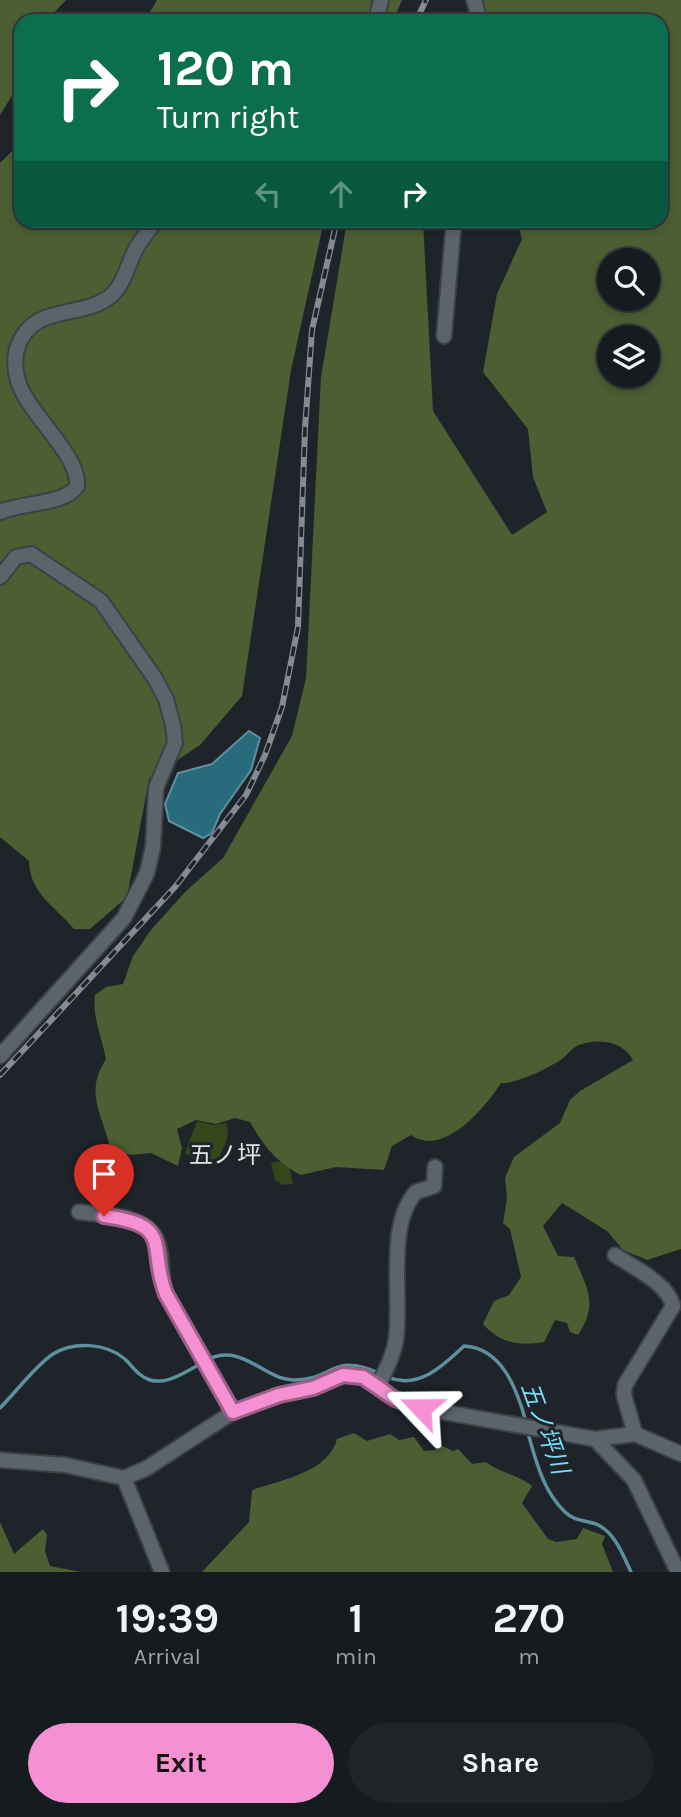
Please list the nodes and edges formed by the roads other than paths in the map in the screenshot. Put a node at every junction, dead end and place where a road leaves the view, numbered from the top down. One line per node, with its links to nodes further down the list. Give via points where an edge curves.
1 (150, 228): 4 (street, via 135,249 116,292 99,302 39,319 28,327 18,345 16,370 27,403 64,452 78,481 74,491 61,498)
2 (453, 228): 3 (street)
3 (444, 336)
4 (0, 512)
5 (0, 577): 6 (street, via 16,556 31,554 101,601 166,699 175,743 156,788 147,873 124,918)
6 (0, 1056)
7 (435, 1167): 10 (street, via 434,1186 416,1192 402,1215 396,1343)
8 (79, 1212): 11 (street, via 129,1219 155,1237 166,1294)
9 (615, 1255): 12 (street, via 657,1285 673,1306 625,1385)
10 (378, 1385): 11 (street, via 363,1377 343,1375); 13 (street, via 395,1399 421,1408)
11 (233, 1412): 16 (street)
12 (635, 1434): 13 (street); 14 (street)
13 (595, 1439): 18 (street, via 634,1480)
14 (681, 1454)
15 (0, 1460): 16 (street, via 65,1465)
16 (124, 1478): 17 (street)
17 (162, 1572)
18 (678, 1572)

